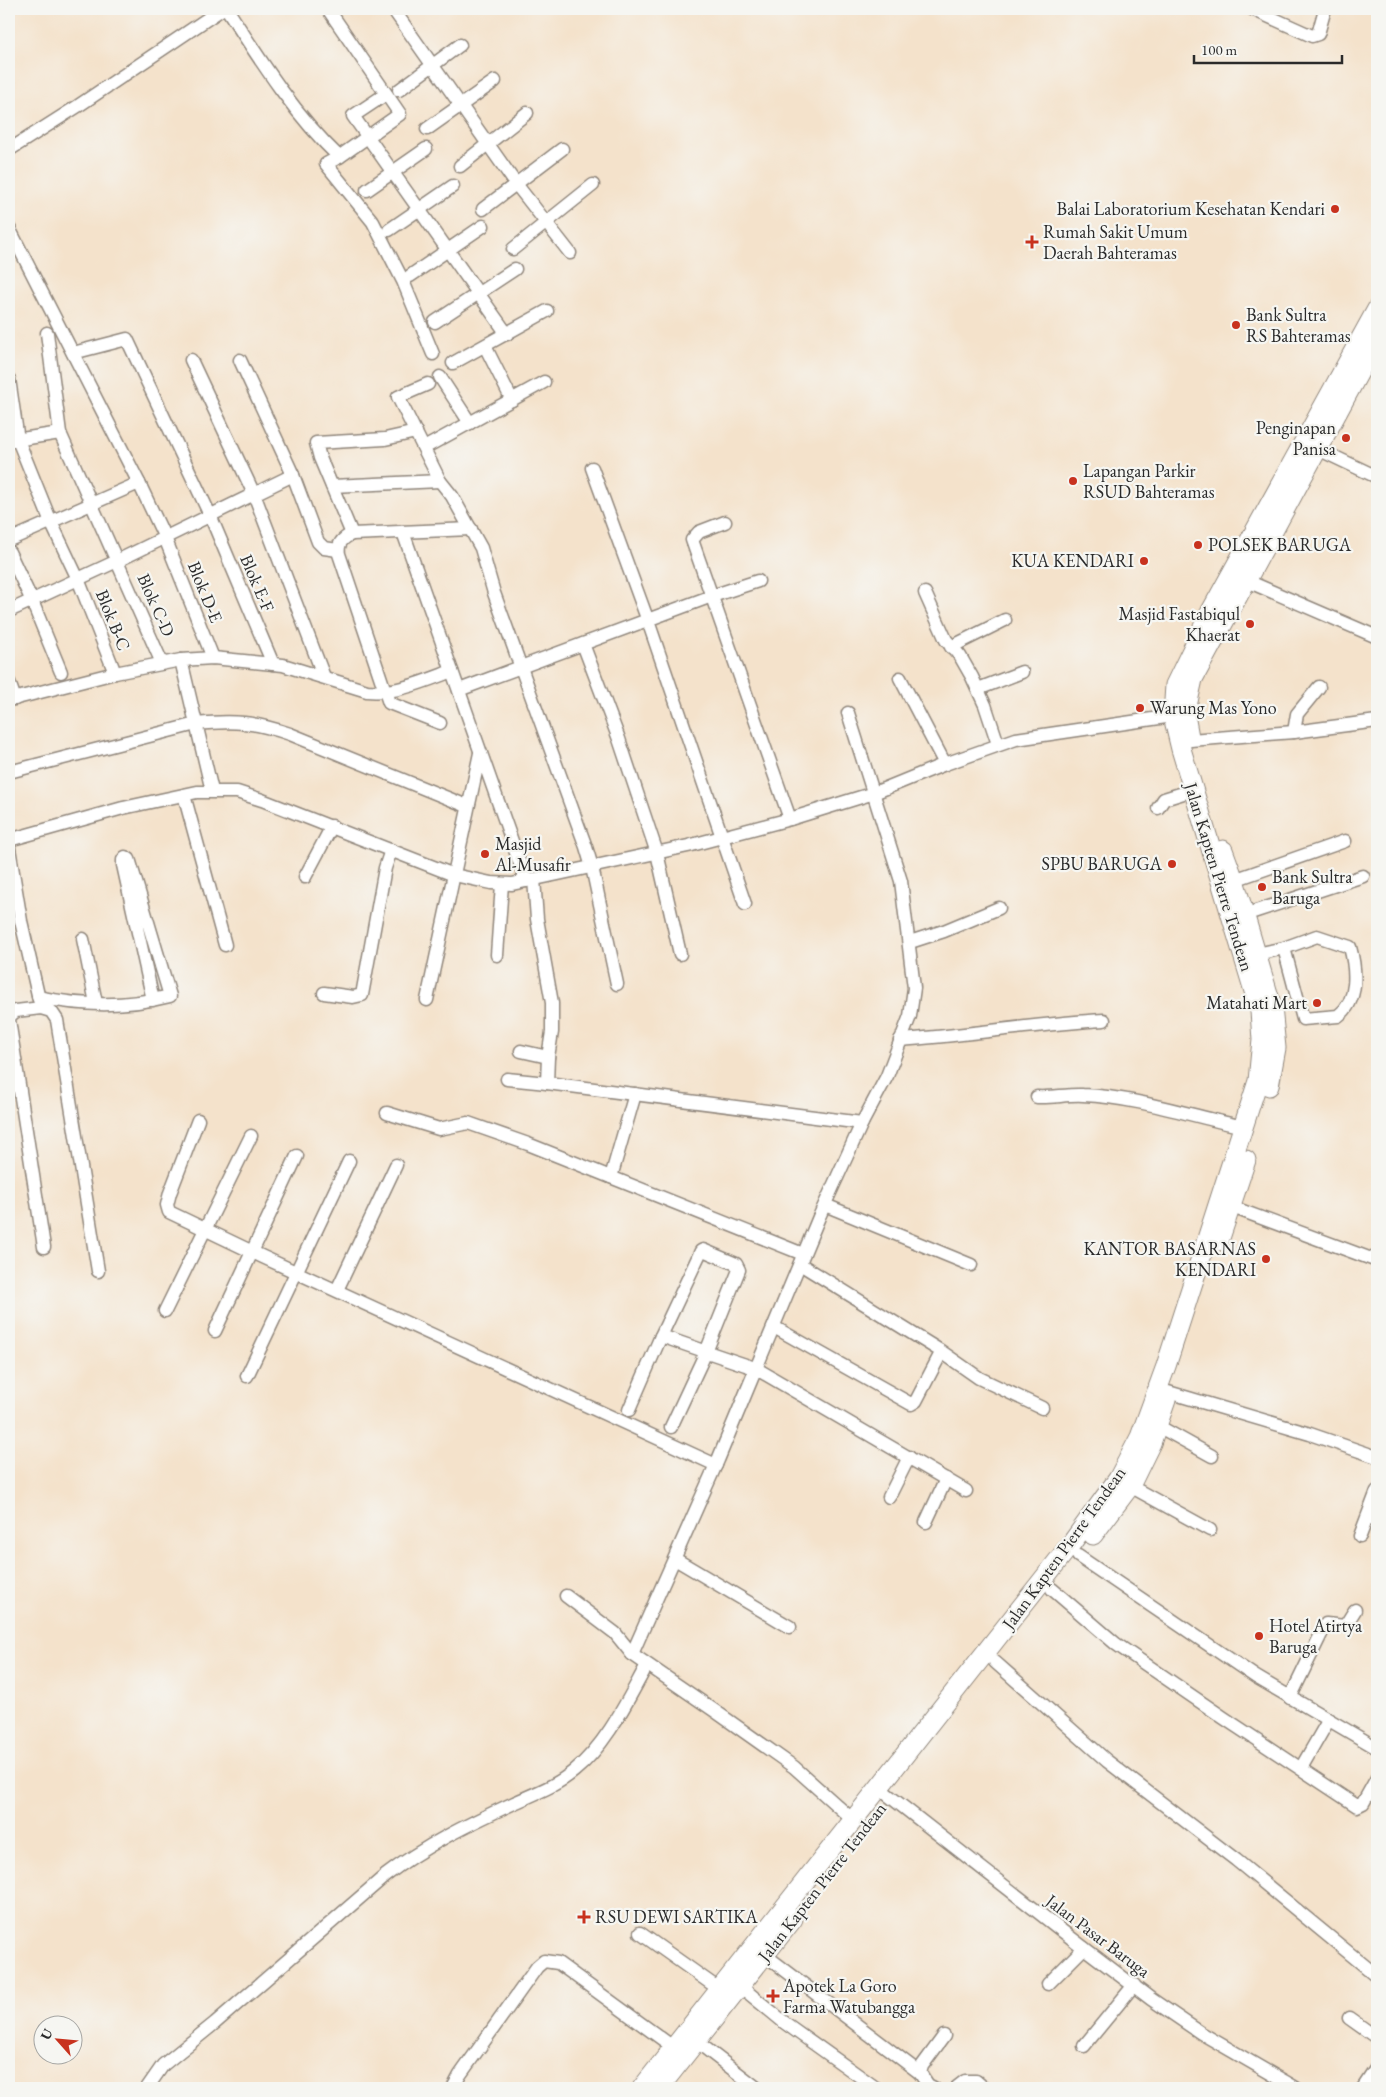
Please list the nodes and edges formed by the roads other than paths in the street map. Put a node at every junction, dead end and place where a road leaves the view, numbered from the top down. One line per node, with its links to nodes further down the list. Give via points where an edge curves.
1 (222, 9): 19 (street)
2 (227, 9): 20 (street, via 294,107)
3 (328, 9): 11 (street)
4 (393, 9): 8 (street)
5 (1252, 9): 6 (street, via 1312,36 1320,30)
6 (1325, 9)
7 (460, 46): 8 (street)
8 (432, 65): 10 (street); 12 (street)
9 (495, 81): 12 (street)
10 (399, 90)
11 (386, 94): 15 (street, via 353,116); 15 (street, via 400,114)
12 (460, 106): 14 (street); 16 (street)
13 (526, 113): 16 (street)
14 (428, 129)
15 (366, 137): 20 (street); 22 (street)
16 (488, 144): 21 (street); 23 (street)
17 (426, 149): 22 (street)
18 (562, 149): 23 (street)
19 (9, 150)
20 (339, 157): 47 (street, via 326,164 373,222 403,281)
21 (460, 166)
22 (392, 173): 26 (street); 28 (street)
23 (516, 184): 27 (street); 29 (street)
24 (592, 185): 29 (street)
25 (453, 186): 28 (street)
26 (367, 190)
27 (483, 209)
28 (418, 210): 32 (street); 34 (street)
29 (545, 224): 33 (street); 35 (street)
30 (483, 226): 34 (street)
31 (9, 228): 46 (street, Blok D-E)
32 (388, 230)
33 (513, 249)
34 (447, 250): 37 (street); 38 (street)
35 (570, 254)
36 (515, 269): 38 (street)
37 (410, 276)
38 (478, 293): 41 (street); 43 (street)
39 (1377, 309): 68 (highway, Jalan Kapten Pierre Tendean)
40 (547, 312): 43 (street)
41 (435, 322)
42 (47, 334): 56 (street, Blok C-D)
43 (507, 334): 45 (street)
44 (1376, 345): 59 (highway, Jalan Kapten Pierre Tendean)
45 (485, 346): 50 (street); 53 (street)
46 (72, 352): 64 (street, Blok D-E); 69 (street, Blok E-F, via 127,339)
47 (433, 354)
48 (191, 360): 66 (street)
49 (240, 360): 61 (street)
50 (453, 363)
51 (9, 378): 57 (street, Blok B-C)
52 (544, 382): 53 (street)
53 (512, 400): 54 (street)
54 (470, 423): 55 (street, via 434,381 398,397); 58 (street)
55 (416, 432): 58 (street); 65 (street, via 385,439 316,443)
56 (60, 433): 57 (street); 67 (street, Blok C-D)
57 (14, 440): 70 (street, Blok B-C)
58 (424, 448): 63 (street)
59 (1318, 449): 62 (street); 68 (highway, Jalan Kapten Pierre Tendean)
60 (592, 468): 88 (street)
61 (293, 475): 66 (street); 77 (street, via 318,542 324,548)
62 (1377, 477)
63 (440, 481): 65 (street); 72 (street)
64 (139, 483): 67 (street); 75 (street, Blok D-E)
65 (332, 486): 74 (street)
66 (254, 494): 69 (street); 101 (street)
67 (92, 505): 70 (street); 79 (street, Blok C-D)
68 (1277, 506): 81 (highway, Jalan Kapten Pierre Tendean); 110 (highway, Jalan Kapten Pierre Tendean, via 1210,611 1175,684)
69 (210, 515): 75 (street); 95 (street, Blok E-F)
70 (51, 522): 76 (street); 80 (street, Blok B-C)
71 (725, 522): 84 (street, via 699,532 692,540)
72 (471, 529): 73 (street); 96 (street, via 481,548)
73 (404, 532): 74 (street); 97 (street)
74 (352, 534): 77 (street, via 341,541)
75 (165, 538): 79 (street); 92 (street, Blok D-E)
76 (9, 540)
77 (338, 550): 107 (street)
78 (9, 552): 85 (street)
79 (117, 561): 80 (street); 94 (street, Blok C-D)
80 (78, 580): 85 (street); 100 (street, Blok B-C)
81 (1245, 580): 89 (street); 115 (highway, Jalan Kapten Pierre Tendean, via 1193,678 1185,715)
82 (758, 581): 84 (street)
83 (925, 593): 91 (street)
84 (712, 596): 88 (street); 126 (street)
85 (32, 601): 86 (street); 98 (street)
86 (9, 611)
87 (1005, 620): 91 (street)
88 (648, 621): 90 (street); 128 (street)
89 (1377, 637)
90 (583, 644): 96 (street); 133 (street)
91 (951, 647): 105 (street, via 964,662)
92 (214, 658): 93 (street); 95 (street)
93 (181, 660): 94 (street); 113 (street)
94 (162, 664): 100 (street)
95 (272, 664): 101 (street)
96 (522, 667): 106 (street); 135 (street)
97 (452, 671): 106 (street); 107 (street)
98 (61, 672)
99 (1022, 672): 105 (street)
100 (115, 673): 108 (street)
101 (324, 677): 107 (street, via 367,690)
102 (900, 678): 118 (street)
103 (9, 682): 108 (street)
104 (1319, 687): 114 (street, via 1296,714)
105 (978, 689): 116 (street)
106 (459, 690): 117 (street)
107 (385, 691): 112 (street, via 393,706)
108 (12, 699)
109 (848, 713): 122 (street)
110 (1173, 716): 116 (street); 120 (highway, Jalan Kapten Pierre Tendean)
111 (1377, 722): 114 (street)
112 (440, 723)
113 (196, 724): 119 (street); 121 (street); 124 (street, via 230,721 265,725)
114 (1294, 732): 115 (street)
115 (1190, 740): 134 (highway, Jalan Kapten Pierre Tendean)
116 (998, 744): 118 (street)
117 (480, 752): 124 (street); 139 (street)
118 (945, 764): 122 (street)
119 (9, 772)
120 (1193, 790): 125 (street, via 1164,799); 134 (highway, Jalan Kapten Pierre Tendean)
121 (212, 791): 123 (street); 127 (street, via 238,792)
122 (874, 793): 126 (street); 146 (street, via 902,881)
123 (184, 795): 129 (street, via 123,808); 147 (street)
124 (468, 806): 136 (street)
125 (1158, 808)
126 (790, 819): 128 (street)
127 (332, 826): 132 (street); 138 (street)
128 (722, 838): 133 (street); 142 (street)
129 (9, 840)
130 (1345, 841): 140 (street)
131 (9, 848): 156 (street, via 21,921)
132 (391, 850): 136 (street); 153 (street, via 362,995)
133 (657, 853): 135 (street); 149 (street)
134 (1220, 858): 140 (highway, Jalan Kapten Pierre Tendean); 169 (highway, Jalan Kapten Pierre Tendean, via 1260,1012 1261,1064)
135 (592, 867): 139 (street); 152 (street)
136 (454, 875): 141 (street); 155 (street)
137 (1363, 876): 144 (street)
138 (305, 877)
139 (530, 880): 141 (street); 161 (street, via 552,1003)
140 (1234, 880): 144 (highway, Jalan Kapten Pierre Tendean)
141 (502, 884): 151 (street)
142 (746, 904)
143 (999, 908): 146 (street)
144 (1244, 914): 150 (highway, Jalan Kapten Pierre Tendean)
145 (83, 939): 157 (street)
146 (910, 942): 159 (street, via 914,997)
147 (226, 945)
148 (1284, 948): 148 (street, via 1304,1021 1341,1014 1351,1000 1354,975 1350,947 1321,936); 150 (street)
149 (680, 954)
150 (1257, 954): 176 (highway, Jalan Kapten Pierre Tendean, via 1272,1006 1276,1048 1268,1090)
151 (497, 955)
152 (617, 984)
153 (324, 993)
154 (153, 1000): 154 (street, via 170,996 129,858 125,858 122,860); 157 (street)
155 (427, 1000)
156 (40, 1002): 157 (street); 178 (street, via 12,1013 10,1020); 184 (street, via 57,1020)
157 (96, 1003)
158 (1104, 1020): 159 (street)
159 (900, 1040): 168 (street, via 887,1076)
160 (521, 1051): 161 (street)
161 (548, 1057): 163 (street)
162 (508, 1079): 163 (street)
163 (547, 1083): 164 (street)
164 (635, 1094): 168 (street); 174 (street)
165 (1037, 1096): 169 (street, via 1083,1095 1117,1099)
166 (387, 1112): 174 (street, via 439,1129 468,1123)
167 (198, 1120): 177 (street, via 167,1205 169,1212)
168 (862, 1123): 175 (street)
169 (1244, 1127): 183 (highway, Jalan Kapten Pierre Tendean)
170 (251, 1136): 177 (street)
171 (297, 1156): 179 (street)
172 (349, 1160): 185 (street)
173 (396, 1166): 186 (street)
174 (611, 1177): 180 (street)
175 (825, 1206): 180 (street); 182 (street)
176 (1232, 1207): 181 (street); 183 (highway, Jalan Kapten Pierre Tendean)
177 (206, 1231): 179 (street); 187 (street)
178 (44, 1247)
179 (252, 1252): 185 (street); 189 (street)
180 (802, 1259): 188 (street); 192 (street)
181 (1377, 1261)
182 (971, 1265)
183 (1204, 1266): 195 (highway, Jalan Kapten Pierre Tendean); 226 (highway, Jalan Kapten Pierre Tendean, via 1140,1437 1118,1479)
184 (98, 1271)
185 (297, 1273): 186 (street); 194 (street)
186 (337, 1290): 203 (street)
187 (165, 1311)
188 (774, 1327): 192 (street, via 911,1404 916,1401); 193 (street)
189 (215, 1331)
190 (661, 1336): 191 (street); 191 (street, via 701,1251 707,1251 736,1264 739,1270); 197 (street)
191 (706, 1352): 193 (street); 198 (street)
192 (941, 1353): 196 (street, via 979,1378)
193 (756, 1368): 201 (street); 203 (street)
194 (247, 1376)
195 (1168, 1392): 199 (highway, Jalan Kapten Pierre Tendean); 202 (street)
196 (1042, 1408)
197 (629, 1410)
198 (671, 1426)
199 (1158, 1426): 200 (street); 205 (highway, Jalan Kapten Pierre Tendean)
200 (1212, 1456)
201 (909, 1457): 204 (street); 208 (street)
202 (1377, 1457)
203 (716, 1465): 213 (street)
204 (946, 1479): 206 (street); 209 (street)
205 (1130, 1486): 210 (street); 212 (highway, Jalan Kapten Pierre Tendean)
206 (966, 1491)
207 (1377, 1491): 211 (street)
208 (889, 1497)
209 (926, 1522)
210 (1210, 1530)
211 (1360, 1536)
212 (1078, 1556): 214 (highway, Jalan Kapten Pierre Tendean); 221 (street)
213 (675, 1559): 217 (street); 218 (street)
214 (1052, 1589): 219 (highway, Jalan Kapten Pierre Tendean); 224 (street, via 1116,1644)
215 (566, 1596): 218 (street, via 615,1633)
216 (1355, 1610): 221 (street, via 1345,1626 1326,1624)
217 (790, 1627)
218 (632, 1654): 220 (street)
219 (995, 1662): 226 (highway, Jalan Kapten Pierre Tendean); 231 (street, via 1107,1761 1236,1860)
220 (647, 1664): 227 (street, via 794,1767); 244 (street, via 600,1743 576,1770 548,1789 441,1838 412,1855 163,2065)
221 (1290, 1698): 222 (street)
222 (1328, 1721): 223 (street); 224 (street)
223 (1377, 1748)
224 (1301, 1768): 225 (street, via 1357,1806 1363,1803)
225 (1377, 1778)
226 (884, 1792): 227 (highway, Jalan Kapten Pierre Tendean); 229 (street, Jalan Pasar Baruga); 230 (highway, Jalan Kapten Pierre Tendean)
227 (853, 1820): 235 (highway, Jalan Kapten Pierre Tendean)
228 (640, 1933): 235 (street)
229 (1084, 1948): 232 (street); 233 (street, Jalan Pasar Baruga)
230 (765, 1955): 234 (highway, Jalan Kapten Pierre Tendean); 243 (street)
231 (1377, 1976)
232 (1048, 1984)
233 (1134, 1985): 240 (street); 253 (street, Jalan Pasar Baruga, via 1201,2034)
234 (740, 1986): 239 (highway, Jalan Kapten Pierre Tendean); 249 (street, via 809,2041)
235 (720, 1989): 241 (highway, Jalan Kapten Pierre Tendean)
236 (1349, 2018): 238 (street)
237 (944, 2036): 243 (street)
238 (1377, 2038)
239 (696, 2041): 247 (highway, Jalan Kapten Pierre Tendean); 248 (street)
240 (1084, 2046)
241 (673, 2047): 245 (street, via 558,1963 544,1961); 246 (highway, Jalan Kapten Pierre Tendean)
242 (1377, 2067): 254 (street)
243 (920, 2073): 250 (street)
244 (146, 2088)
245 (453, 2088)
246 (642, 2088)
247 (659, 2088)
248 (758, 2088)
249 (876, 2088)
250 (934, 2088)
251 (956, 2088): 252 (street, via 965,2081 976,2081)
252 (984, 2088)
253 (1296, 2088)
254 (1362, 2088)

